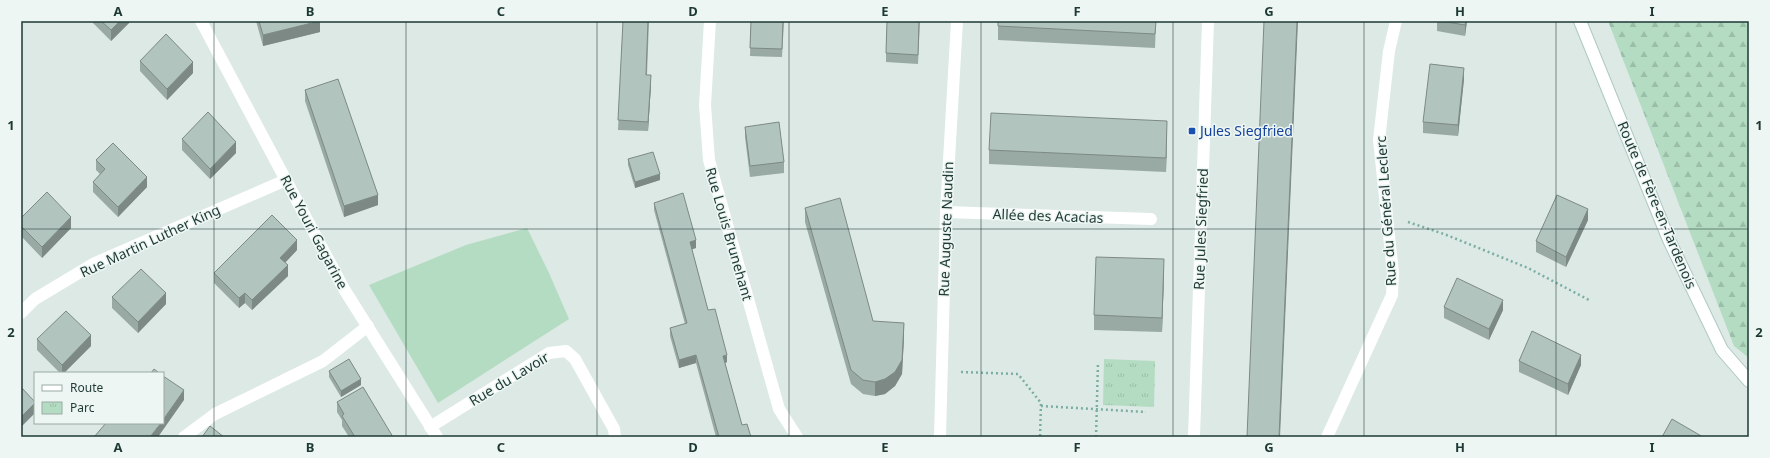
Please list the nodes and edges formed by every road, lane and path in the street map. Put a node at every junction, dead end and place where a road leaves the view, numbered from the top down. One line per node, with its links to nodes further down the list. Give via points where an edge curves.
1 (201, 21): 7 (street, Rue Youri Gagarine)
2 (710, 21): 23 (street, Rue Louis Brunehant, via 705,105 709,160 779,409)
3 (957, 21): 8 (street, Rue Auguste Naudin)
4 (1208, 21): 27 (street, Rue Jules Siegfried)
5 (1396, 21): 9 (street, Rue du Général Leclerc, via 1389,51 1379,140)
6 (1580, 21): 16 (street, Route de Fère-en-Tardenois, via 1669,240 1722,350)
7 (286, 180): 12 (street, Rue Martin Luther King, via 95,263 36,299); 13 (street, Rue Youri Gagarine, via 344,289)
8 (946, 212): 10 (street, Allée des Acacias); 24 (street, Rue Auguste Naudin)
9 (1387, 216): 11 (path, via 1444,234 1528,268); 28 (street, Rue du Général Leclerc, via 1393,273 1392,295)
10 (1151, 219)
11 (1589, 300)
12 (21, 313)
13 (368, 326): 20 (street, Rue Youri Gagarine); 21 (street, via 324,361 215,414)
14 (1098, 362): 18 (path)
15 (959, 372): 17 (path, via 1018,374)
16 (1749, 381)
17 (1041, 406): 18 (path); 25 (path)
18 (1098, 409): 19 (path); 26 (path)
19 (1146, 412)
20 (433, 432): 22 (street, Rue du Lavoir, via 549,353 566,351 575,359 614,429)
21 (184, 437)
22 (615, 437)
23 (797, 437)
24 (940, 437)
25 (1040, 437)
26 (1096, 437)
27 (1194, 437)
28 (1327, 437)

